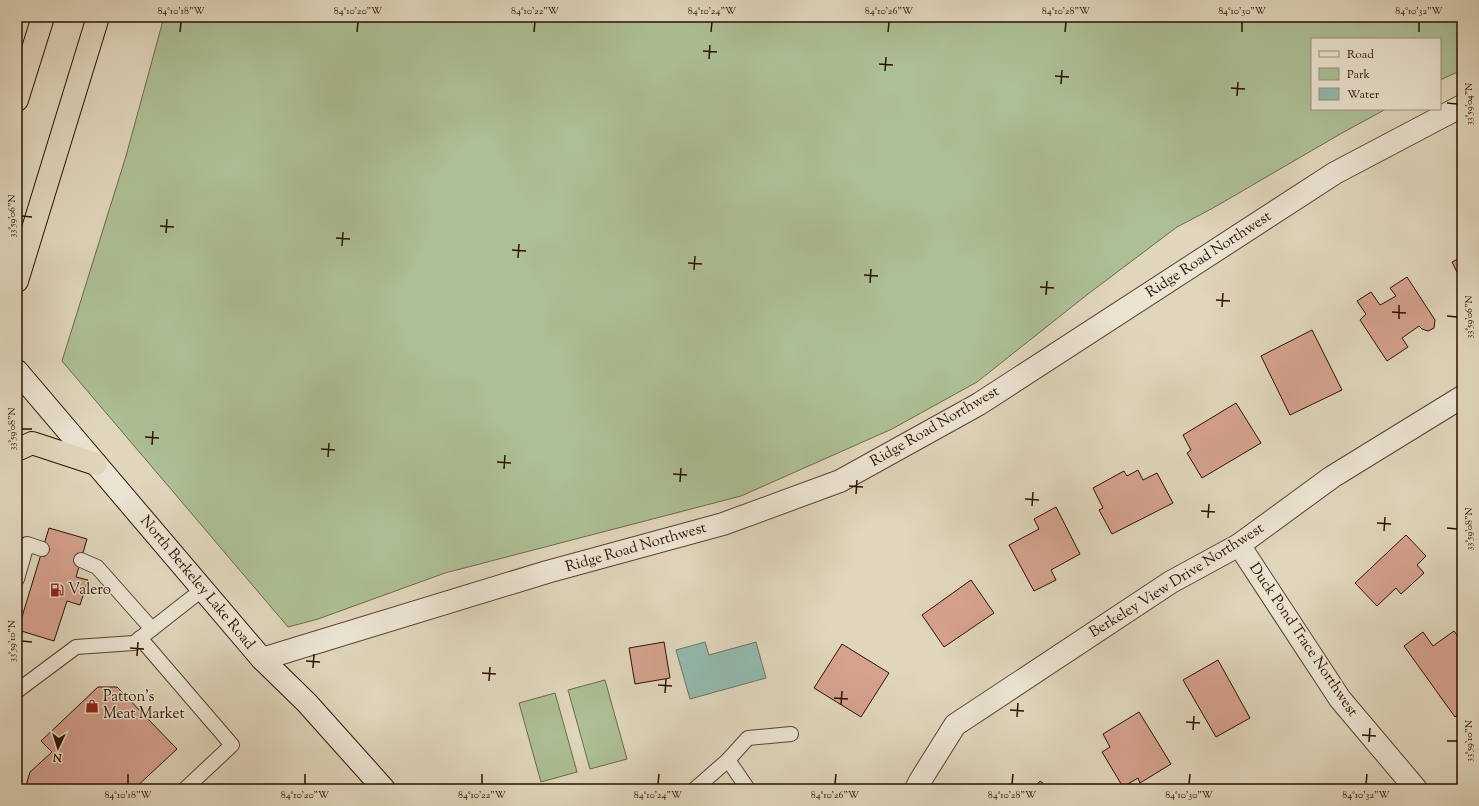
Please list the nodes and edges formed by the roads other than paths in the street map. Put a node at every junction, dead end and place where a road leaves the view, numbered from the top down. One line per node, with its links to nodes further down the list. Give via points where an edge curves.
1 (43, 17): 3 (highway)
2 (98, 17): 5 (highway)
3 (17, 100)
4 (1462, 106): 17 (street, Ridge Road Northwest, via 1335,173 980,404 840,481 723,524 547,572)
5 (17, 281)
6 (17, 371): 9 (street, North Berkeley Lake Road)
7 (1462, 397): 10 (street, Berkeley View Drive Northwest, via 1332,478)
8 (17, 450): 9 (highway, via 32,443)
9 (96, 464): 14 (street, North Berkeley Lake Road)
10 (1239, 546): 27 (street, Berkeley View Drive Northwest, via 1171,582 955,725); 28 (street, Duck Pond Trace Northwest, via 1340,699)
11 (42, 549): 13 (lane, via 27,544)
12 (80, 560): 15 (lane, via 97,566)
13 (17, 579)
14 (203, 589): 15 (lane); 17 (street, North Berkeley Lake Road)
15 (152, 629): 16 (lane)
16 (140, 638): 19 (lane, via 134,642 76,647); 23 (lane, via 232,744)
17 (262, 659): 24 (street, North Berkeley Lake Road, via 307,703)
18 (17, 677): 19 (lane)
19 (31, 681): 20 (lane)
20 (17, 692)
21 (791, 734): 22 (lane, via 748,738)
22 (728, 760): 25 (lane); 26 (lane)
23 (184, 789)
24 (384, 789)
25 (695, 789)
26 (748, 789)
27 (916, 789)
28 (1416, 789)

